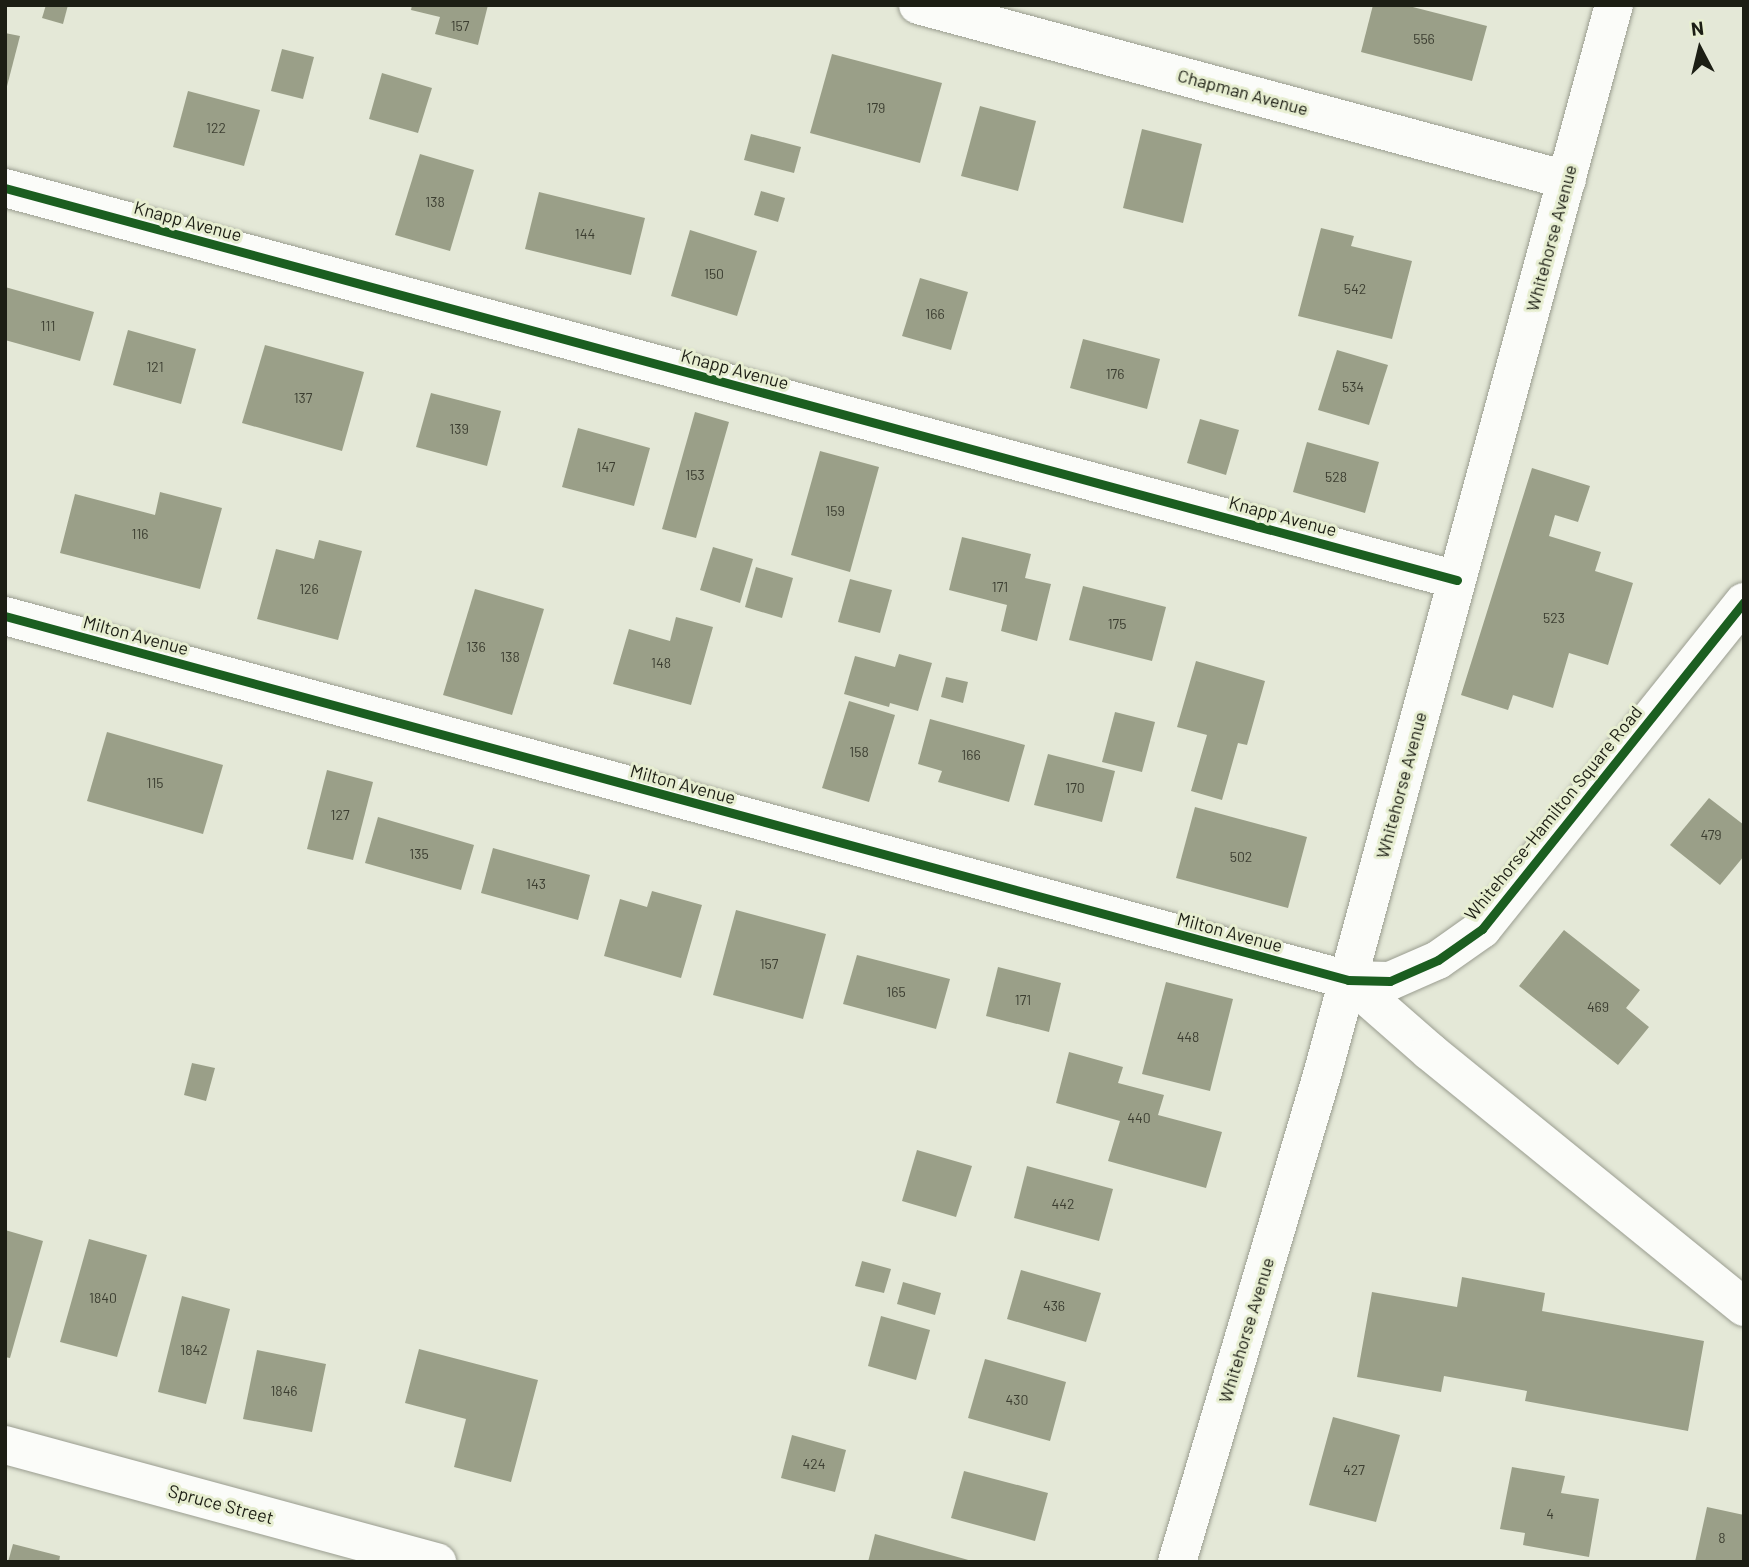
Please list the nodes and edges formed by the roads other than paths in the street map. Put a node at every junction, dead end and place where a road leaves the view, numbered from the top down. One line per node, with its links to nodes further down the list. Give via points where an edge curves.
1 (918, 5): 3 (street, Chapman Avenue)
2 (1614, 5): 3 (street, Whitehorse Avenue)
3 (1567, 180): 5 (street, Whitehorse Avenue)
4 (5, 188): 5 (street, Knapp Avenue)
5 (1457, 580): 8 (street, Whitehorse Avenue)
6 (1744, 602): 8 (street, Whitehorse-Hamilton Square Road, via 1482,929 1438,960 1390,981)
7 (7, 617): 8 (street, Milton Avenue)
8 (1348, 980): 9 (street); 12 (street, Whitehorse Avenue)
9 (1744, 1307)
10 (5, 1445): 11 (street, Spruce Street)
11 (437, 1562)
12 (1177, 1562)

